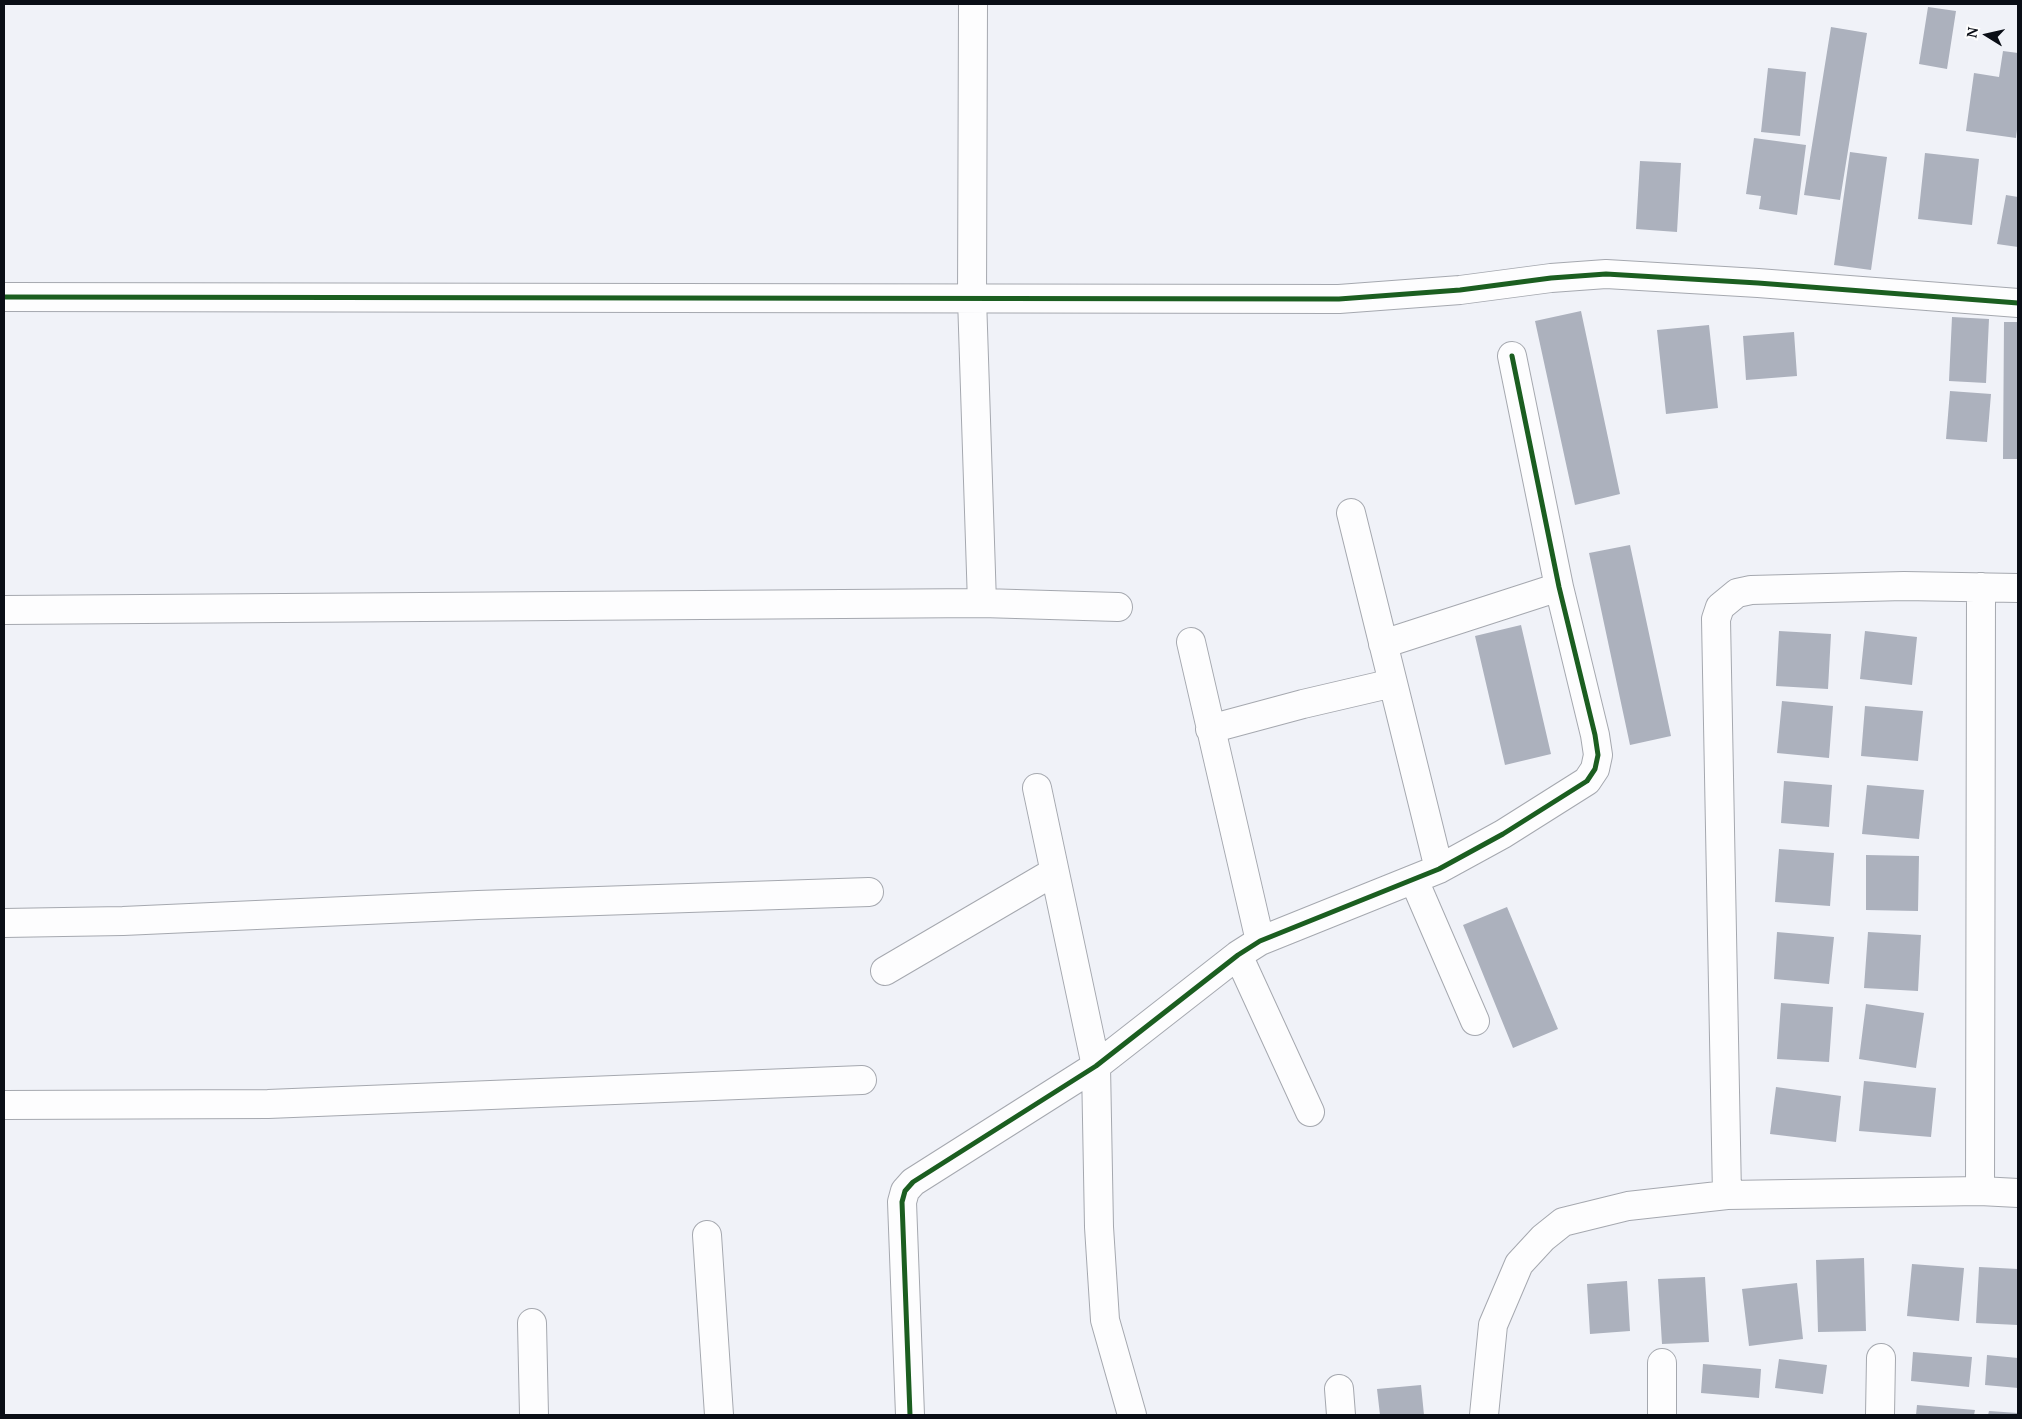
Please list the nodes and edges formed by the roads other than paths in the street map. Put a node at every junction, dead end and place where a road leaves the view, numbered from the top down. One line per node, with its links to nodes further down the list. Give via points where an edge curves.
1 (973, 4): 3 (street)
2 (4, 297): 3 (street)
3 (972, 298): 4 (street, via 1339,299 1606,274); 10 (street)
4 (2018, 303)
5 (1512, 356): 7 (street)
6 (1351, 513): 14 (street)
7 (1559, 587): 14 (street); 18 (street, via 1595,735 1598,755 1595,769 1587,781 1503,834)
8 (1981, 587): 9 (street); 31 (street); 33 (street, via 1751,590 1727,599 1720,607 1716,619)
9 (2018, 588)
10 (982, 603): 11 (street); 12 (street)
11 (1118, 607)
12 (4, 610)
13 (1191, 642): 16 (street)
14 (1383, 644): 15 (street)
15 (1393, 683): 16 (street); 18 (street)
16 (1210, 729): 23 (street)
17 (1037, 788): 19 (street)
18 (1439, 869): 20 (street)
19 (1054, 872): 25 (street); 27 (street)
20 (1414, 880): 23 (street); 26 (street)
21 (869, 892): 22 (street)
22 (4, 923)
23 (1260, 941): 24 (street)
24 (1238, 956): 27 (street); 30 (street)
25 (885, 971)
26 (1474, 1021)
27 (1096, 1066): 40 (street, via 924,1175 905,1191 902,1202); 41 (street, via 1099,1227 1105,1320)
28 (862, 1080): 29 (street, via 268,1104)
29 (4, 1105)
30 (1310, 1112)
31 (1980, 1191): 32 (street); 33 (street)
32 (2018, 1193)
33 (1727, 1195): 42 (street, via 1628,1206 1598,1213 1563,1222 1543,1238 1519,1264 1493,1325)
34 (707, 1235): 39 (street)
35 (532, 1323): 38 (street)
36 (1881, 1358): 44 (street)
37 (1662, 1363): 43 (street)
38 (534, 1415)
39 (719, 1415)
40 (910, 1415)
41 (1132, 1415)
42 (1484, 1415)
43 (1662, 1415)
44 (1880, 1415)

